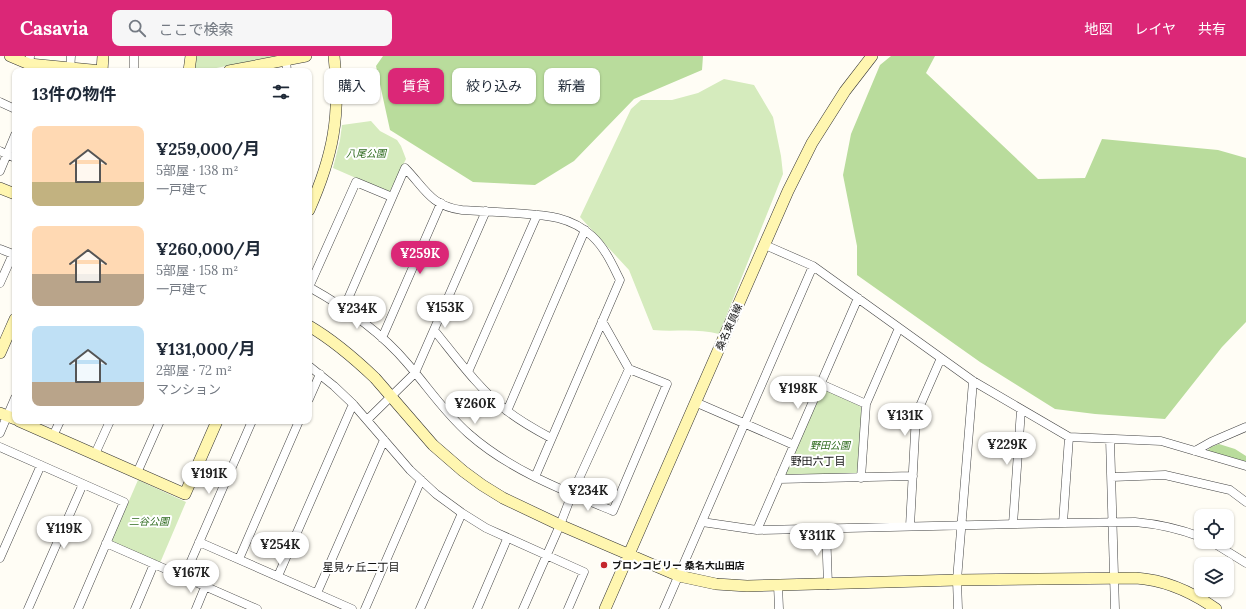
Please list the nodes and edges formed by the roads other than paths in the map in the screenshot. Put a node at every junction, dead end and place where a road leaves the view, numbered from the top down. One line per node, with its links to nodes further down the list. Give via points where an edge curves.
1 (10, 56): 9 (street)
2 (70, 56): 12 (street)
3 (103, 56): 13 (street)
4 (134, 56): 14 (street)
5 (191, 56): 15 (street)
6 (306, 56): 10 (street)
7 (334, 56): 25 (street, via 337,105 333,138 324,173)
8 (872, 56): 30 (street, 桑名東員線, via 845,91 812,144)
9 (29, 64): 11 (street)
10 (286, 66): 16 (street)
11 (56, 68)
12 (70, 68)
13 (102, 68)
14 (134, 68)
15 (189, 68)
16 (260, 68)
17 (0, 102): 18 (street)
18 (12, 107)
19 (12, 142): 20 (street)
20 (7, 154): 21 (street)
21 (0, 171)
22 (0, 188): 23 (street)
23 (12, 193)
24 (392, 197): 26 (street, via 405,168 422,189); 35 (street, via 356,182); 39 (street)
25 (312, 203)
26 (441, 203): 27 (street, via 457,209); 45 (street)
27 (486, 211): 28 (street); 44 (street)
28 (537, 215): 29 (street, via 560,218); 50 (street)
29 (584, 230): 40 (street, via 605,252 620,280); 62 (street)
30 (765, 245): 34 (street); 57 (street, 桑名東員線)
31 (0, 249): 32 (street)
32 (12, 254)
33 (12, 256): 36 (street)
34 (814, 266): 38 (street); 72 (street)
35 (312, 280)
36 (0, 284)
37 (312, 289): 39 (street)
38 (858, 298): 43 (street); 54 (street)
39 (344, 308): 45 (street)
40 (602, 321): 49 (street); 77 (street)
41 (12, 326): 46 (street)
42 (312, 328): 56 (street, via 342,348)
43 (899, 328): 47 (street); 59 (street)
44 (434, 330): 50 (street); 51 (street)
45 (382, 338): 51 (street)
46 (0, 353)
47 (941, 358): 53 (street); 87 (street, via 916,415)
48 (312, 368): 52 (street)
49 (629, 369): 94 (street); 94 (street, via 667,384 613,511)
50 (468, 372): 62 (street)
51 (415, 373): 56 (street); 88 (street, via 443,408 469,434 494,453)
52 (320, 374): 55 (street); 58 (street)
53 (973, 381): 61 (street); 103 (street)
54 (820, 384): 59 (street); 80 (street)
55 (312, 392)
56 (391, 396): 64 (street); 101 (street, via 433,445 463,471 503,498)
57 (695, 402): 72 (street); 111 (street, 桑名東員線)
58 (353, 404): 64 (street); 117 (street)
59 (866, 404): 90 (street)
60 (12, 405): 63 (street)
61 (1021, 410): 76 (street); 100 (street)
62 (507, 411): 77 (street)
63 (7, 416): 74 (street)
64 (367, 420): 78 (street)
65 (26, 424): 75 (street)
66 (59, 424): 75 (street)
67 (109, 424): 83 (street)
68 (159, 424): 86 (street)
69 (216, 424): 86 (street, via 185,494)
70 (251, 424): 108 (street)
71 (298, 424): 114 (street)
72 (744, 424): 80 (street); 97 (street)
73 (1246, 427): 82 (street)
74 (0, 433)
75 (53, 436): 83 (street)
76 (1069, 437): 79 (street); 98 (street)
77 (551, 438): 88 (street)
78 (384, 440): 92 (street); 125 (street)
79 (1110, 440): 82 (street, via 1161,441); 89 (street)
80 (794, 445): 91 (street)
81 (0, 447): 84 (street)
82 (1195, 451): 85 (street)
83 (95, 454): 86 (street)
84 (40, 465): 93 (street); 113 (street)
85 (1246, 466)
86 (137, 473)
87 (913, 476): 90 (street); 102 (street)
88 (535, 477): 94 (street)
89 (1112, 477): 95 (street, via 1165,476 1230,490); 99 (street)
90 (861, 478): 91 (street)
91 (779, 479): 105 (street)
92 (421, 480): 96 (street); 132 (street)
93 (83, 484): 109 (street, via 124,502); 127 (street)
94 (572, 494): 101 (street)
95 (1246, 502)
96 (462, 513): 107 (street); 133 (street)
97 (702, 522): 105 (street); 118 (street)
98 (1063, 522): 99 (street); 100 (street)
99 (1113, 522): 106 (street, via 1160,525); 120 (street)
100 (1013, 524): 103 (street)
101 (560, 525): 111 (street); 112 (street)
102 (910, 526): 103 (street); 104 (street)
103 (962, 526): 121 (street)
104 (826, 528): 105 (street); 122 (street)
105 (757, 530)
106 (1194, 535)
107 (508, 539): 112 (street); 134 (street)
108 (199, 542): 114 (street); 119 (street)
109 (106, 543): 116 (street); 128 (street)
110 (1223, 549): 115 (street)
111 (629, 554): 118 (street); 137 (street, 桑名東員線)
112 (546, 556): 135 (street); 136 (street, via 584,572)
113 (0, 558)
114 (239, 559): 117 (street)
115 (1246, 563)
116 (154, 564): 119 (street); 129 (street)
117 (278, 576): 125 (street)
118 (679, 576): 123 (street, via 716,584); 138 (street)
119 (184, 577): 124 (street)
120 (1113, 577): 121 (street); 141 (street); 142 (street, via 1144,578 1163,582 1193,595)
121 (957, 580): 122 (street); 140 (street)
122 (828, 584): 123 (street)
123 (778, 585): 139 (street)
124 (205, 587): 126 (street); 130 (street)
125 (317, 593): 131 (street)
126 (254, 608)
127 (28, 609)
128 (78, 609)
129 (135, 609)
130 (196, 609)
131 (352, 609)
132 (365, 609)
133 (420, 609)
134 (476, 609)
135 (523, 609)
136 (568, 609)
137 (605, 609)
138 (664, 609)
139 (779, 609)
140 (958, 609)
141 (1115, 609)
142 (1216, 609)

